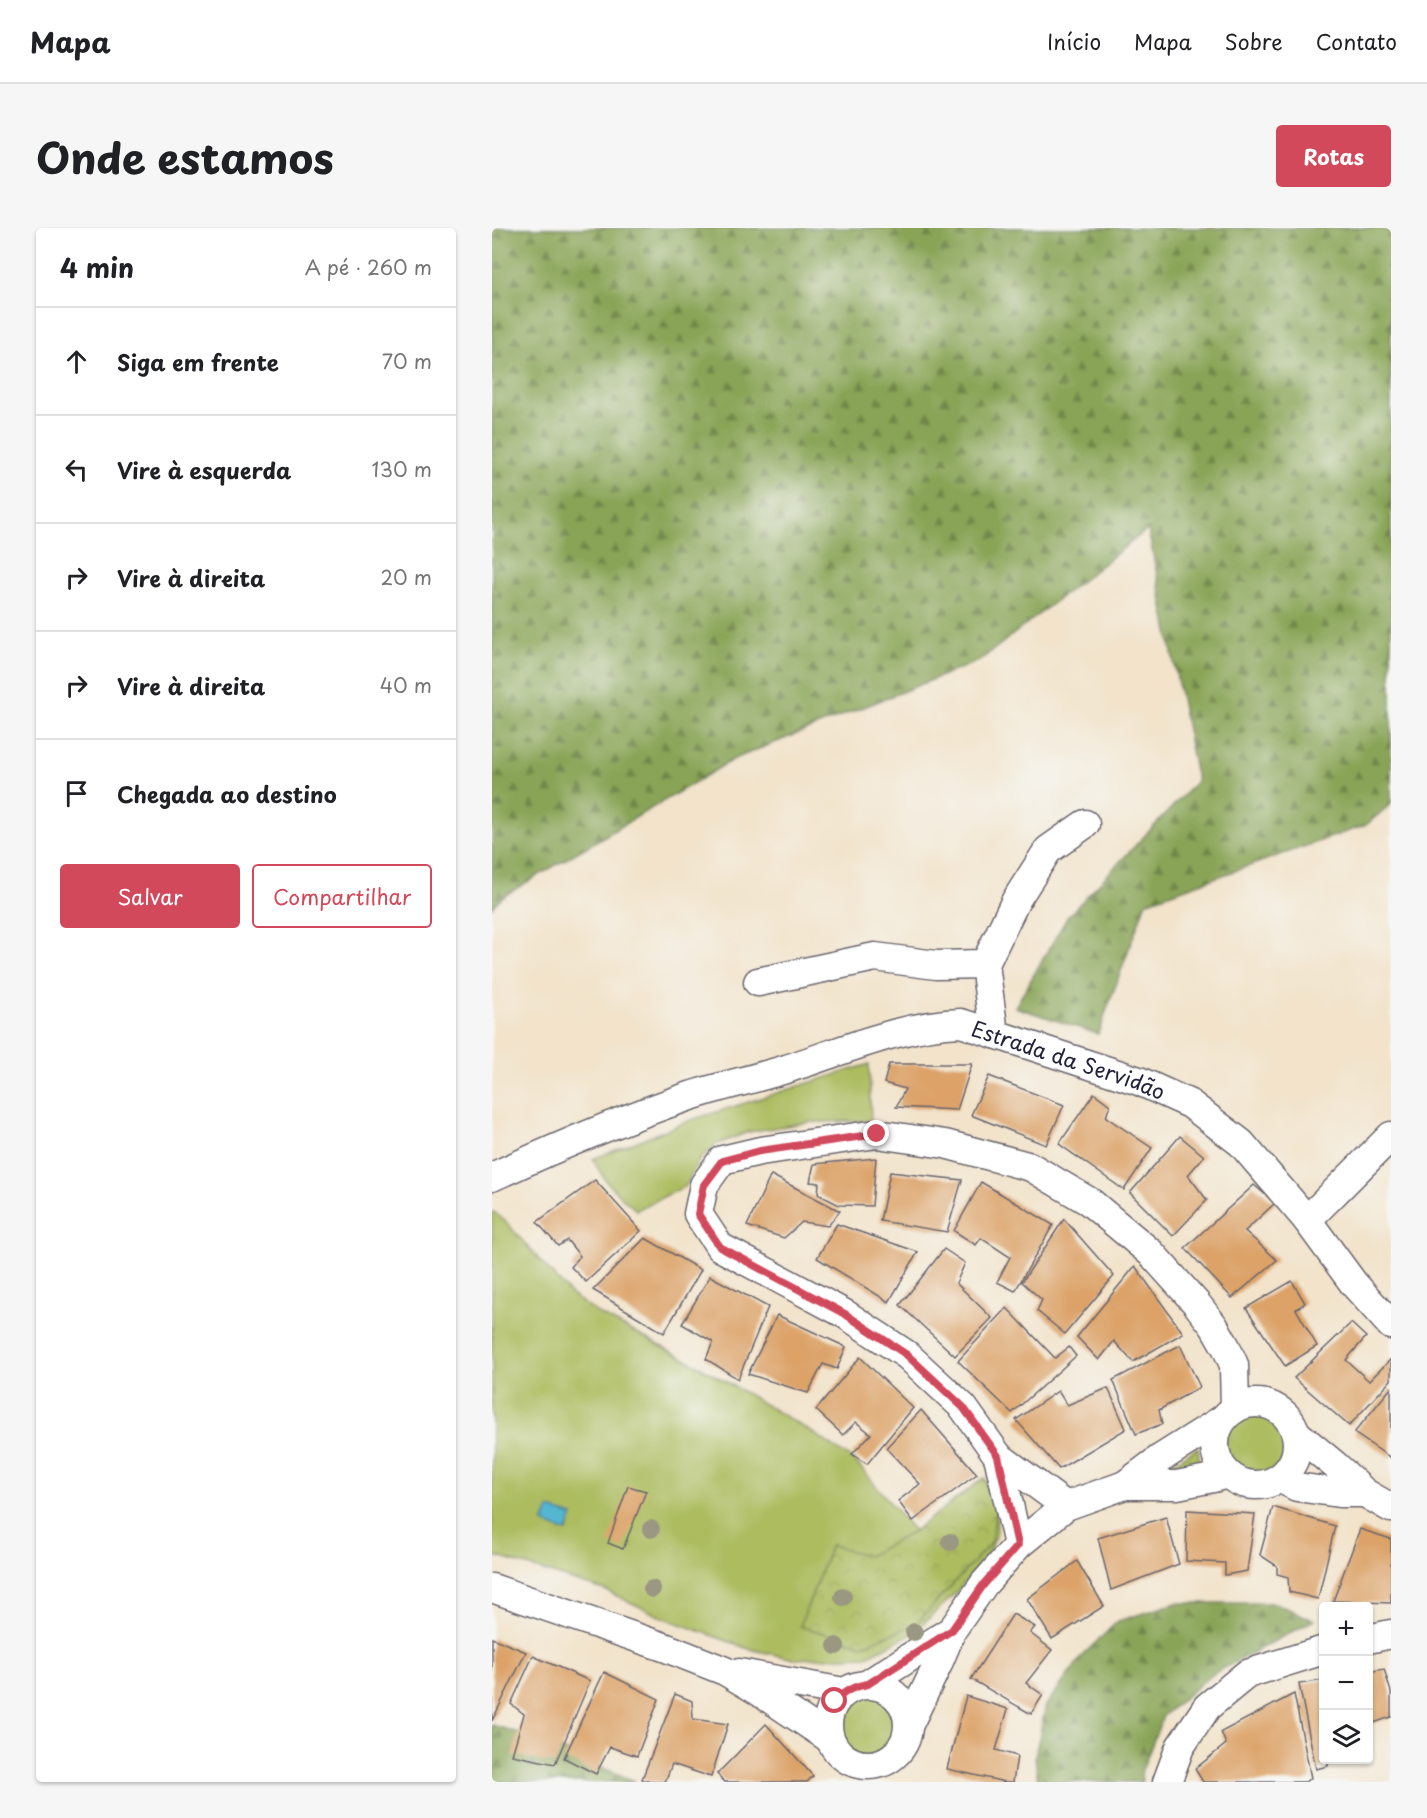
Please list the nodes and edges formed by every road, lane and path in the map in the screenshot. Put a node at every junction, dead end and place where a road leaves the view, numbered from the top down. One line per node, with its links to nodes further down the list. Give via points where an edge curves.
1 (1085, 824): 2 (street, via 1048,850 1016,900)
2 (985, 964): 3 (street, via 936,965 875,957); 4 (street)
3 (758, 982)
4 (994, 1034): 6 (street, Estrada da Servidão, via 962,1023 937,1024 860,1044 691,1096 580,1137); 7 (street, Estrada da Servidão, via 1139,1081 1190,1104 1241,1143)
5 (1391, 1136): 7 (street)
6 (492, 1177)
7 (1307, 1220): 8 (street, Estrada da Servidão, via 1354,1284)
8 (1391, 1325)
9 (1233, 1365): 10 (street); 11 (street); 13 (street, via 1214,1326 1151,1253 1090,1202 1031,1167 945,1144 877,1134 760,1151 722,1161 704,1185 698,1214 720,1247 845,1314 907,1355 963,1407)
10 (1264, 1404): 11 (street, via 1249,1404); 12 (street, via 1278,1410)
11 (1229, 1414): 14 (street, via 1216,1432 1215,1447 1218,1462); 16 (street)
12 (1296, 1433): 15 (street, via 1291,1466); 17 (street)
13 (998, 1456): 18 (street); 20 (street)
14 (1227, 1474): 15 (street, via 1252,1485); 16 (street, via 1176,1485)
15 (1279, 1478): 17 (street, via 1297,1487)
16 (1125, 1485): 18 (street)
17 (1365, 1493): 19 (street)
18 (1066, 1506): 20 (street)
19 (1391, 1508)
20 (1018, 1545): 22 (street)
21 (492, 1588): 26 (street)
22 (952, 1630): 27 (street); 28 (street)
23 (1391, 1634): 24 (street)
24 (1373, 1638)
25 (1319, 1651): 31 (street, via 1247,1674 1207,1707 1180,1747)
26 (725, 1671): 27 (street); 29 (street)
27 (856, 1688): 28 (street, via 880,1685 901,1700 907,1712); 29 (street, via 835,1701 829,1713 827,1725)
28 (905, 1736): 29 (street, via 892,1757 881,1763 856,1764); 30 (street)
29 (843, 1759)
30 (897, 1782)
31 (1167, 1782)

